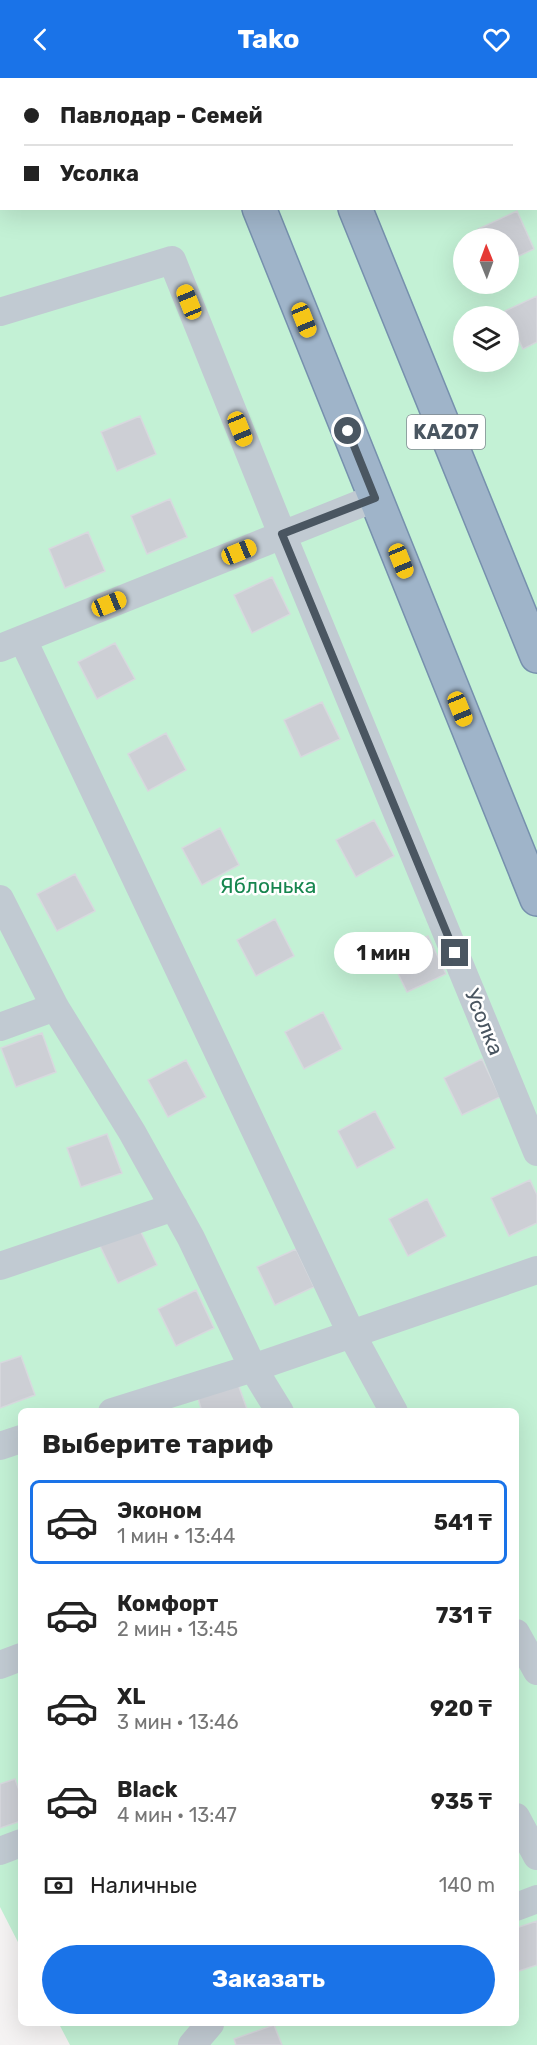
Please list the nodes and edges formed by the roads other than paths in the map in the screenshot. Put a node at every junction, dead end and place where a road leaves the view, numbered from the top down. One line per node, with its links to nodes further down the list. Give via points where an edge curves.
1 (260, 210): 4 (highway)
2 (356, 210): 7 (highway, KAZ07)
3 (0, 312): 5 (street, Усолка, via 172,260)
4 (375, 498): 5 (street); 9 (highway)
5 (282, 534): 6 (street); 12 (street, Усолка)
6 (11, 644): 16 (street)
7 (537, 656)
8 (0, 899): 10 (street)
9 (537, 899)
10 (55, 1007): 11 (street); 13 (street)
11 (0, 1027)
12 (537, 1152)
13 (174, 1207): 14 (street); 17 (street)
14 (0, 1266)
15 (537, 1270): 16 (street)
16 (352, 1335): 17 (street); 20 (street)
17 (253, 1368): 18 (street); 19 (street)
18 (125, 1408)
19 (278, 1408)
20 (392, 1408)
21 (18, 1440): 22 (street)
22 (0, 1446)
23 (519, 1638): 26 (street)
24 (18, 1659): 25 (street)
25 (0, 1665)
26 (537, 1671)
27 (519, 1822): 30 (street)
28 (18, 1845): 29 (street)
29 (0, 1851)
30 (537, 1856)
31 (537, 1899): 32 (street)
32 (519, 1906)
33 (208, 2026): 34 (street)
34 (192, 2045)

